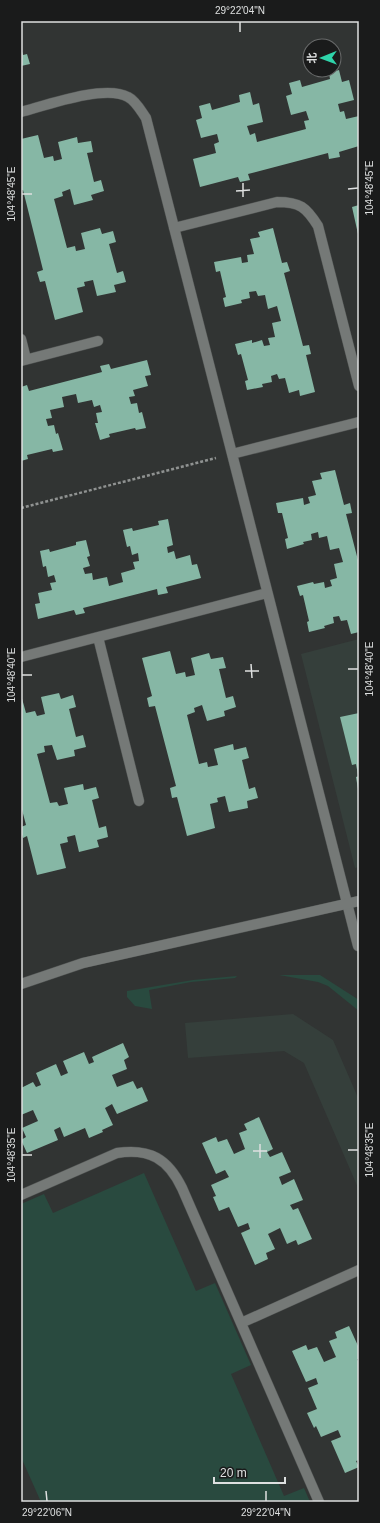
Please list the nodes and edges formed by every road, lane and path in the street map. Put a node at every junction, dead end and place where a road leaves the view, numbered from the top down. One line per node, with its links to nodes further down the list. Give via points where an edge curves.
1 (21, 112): 2 (street, via 96,93 112,92 128,97 146,118)
2 (174, 228): 6 (street, via 277,202 301,205 318,226); 8 (street)
3 (21, 339): 5 (street)
4 (98, 341): 5 (street)
5 (24, 360)
6 (359, 386)
7 (359, 422): 8 (street)
8 (232, 454): 9 (path); 10 (street)
9 (21, 508)
10 (268, 593): 11 (street); 15 (street)
11 (98, 637): 12 (street); 13 (street)
12 (21, 657)
13 (139, 801)
14 (359, 901): 15 (street)
15 (347, 903): 16 (street); 17 (street, via 83,963)
16 (358, 946)
17 (21, 984)
18 (21, 1196): 20 (street, via 117,1153 149,1153 165,1162 176,1175)
19 (359, 1270): 20 (street)
20 (241, 1323): 21 (street)
21 (319, 1502)

